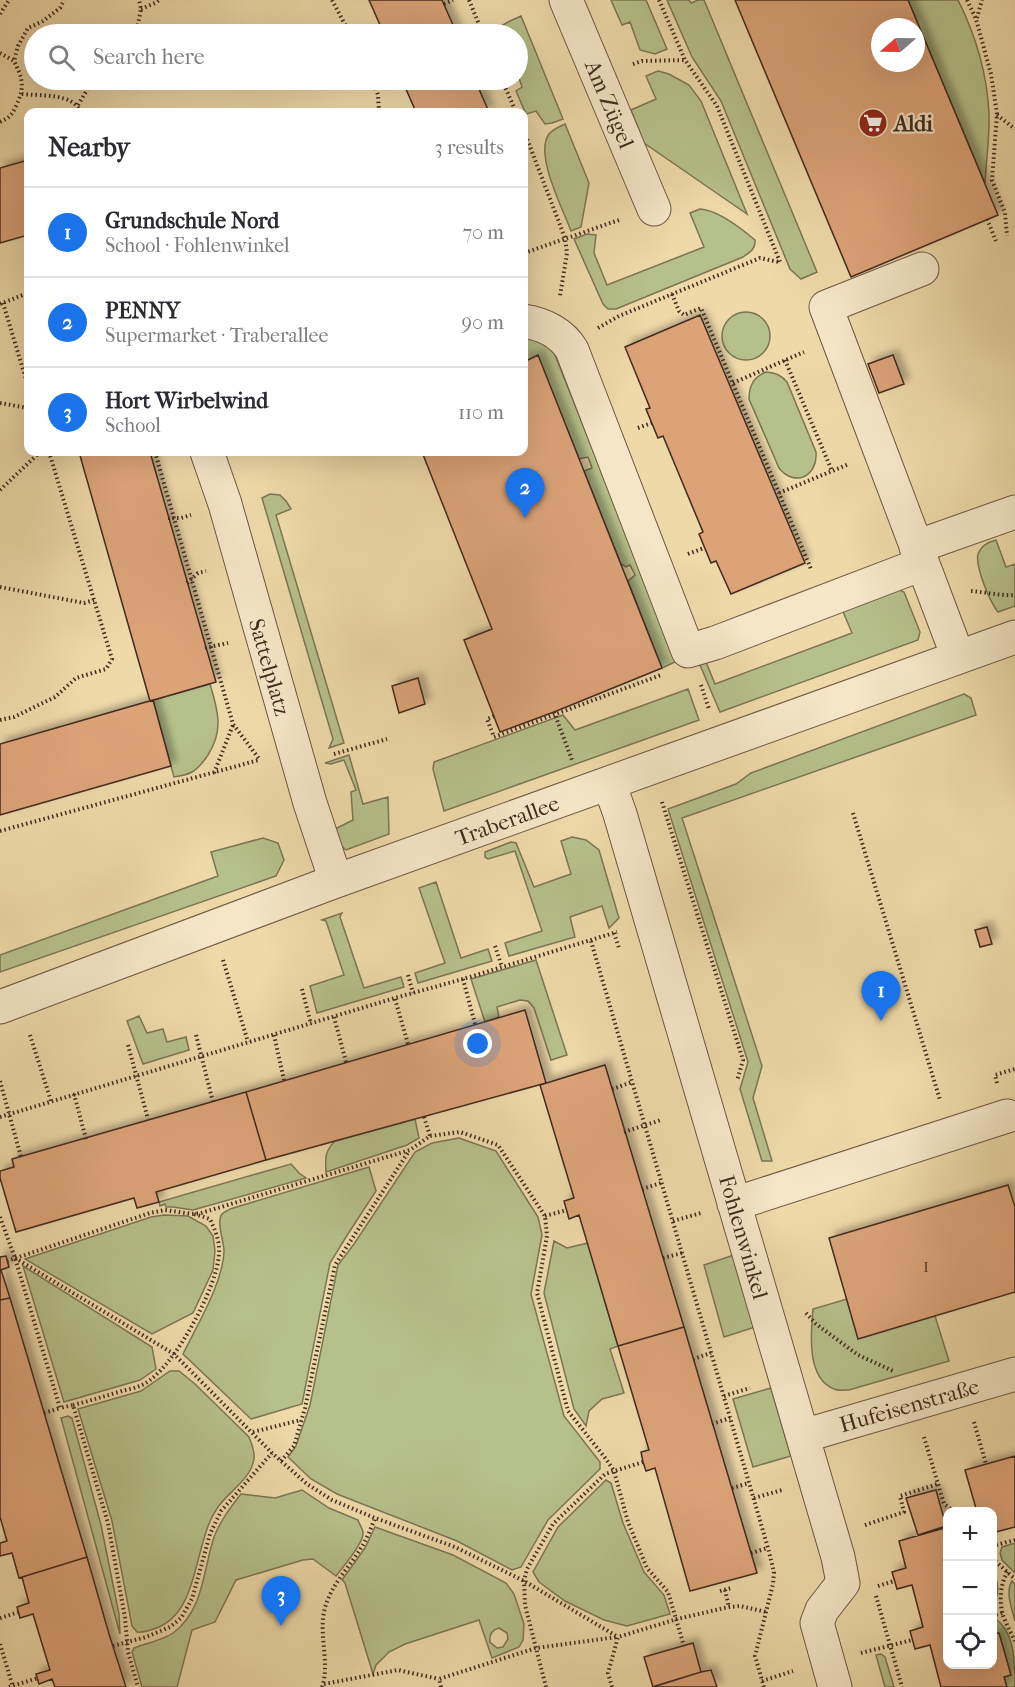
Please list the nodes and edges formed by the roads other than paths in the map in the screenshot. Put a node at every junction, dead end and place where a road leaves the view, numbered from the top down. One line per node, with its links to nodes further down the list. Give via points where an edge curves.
1 (566, 0): 2 (street, Am Zügel)
2 (654, 208)
3 (922, 269): 7 (street, via 826,307)
4 (547, 331): 7 (street, via 688,651 825,601)
5 (208, 456): 11 (street, Sattelplatz, via 309,803)
6 (1015, 512): 7 (street)
7 (919, 556): 9 (street)
8 (1015, 637): 9 (street, Traberallee)
9 (958, 657): 10 (street, Traberallee)
10 (609, 783): 11 (street, Traberallee); 14 (street, Fohlenwinkel)
11 (336, 881): 12 (street, Traberallee)
12 (9, 1003)
13 (1006, 1116): 14 (street)
14 (734, 1203): 16 (street, Fohlenwinkel)
15 (1015, 1374): 16 (street, Hufeisenstraße)
16 (803, 1436): 17 (street, Fohlenwinkel, via 843,1583 817,1623)
17 (835, 1687)

